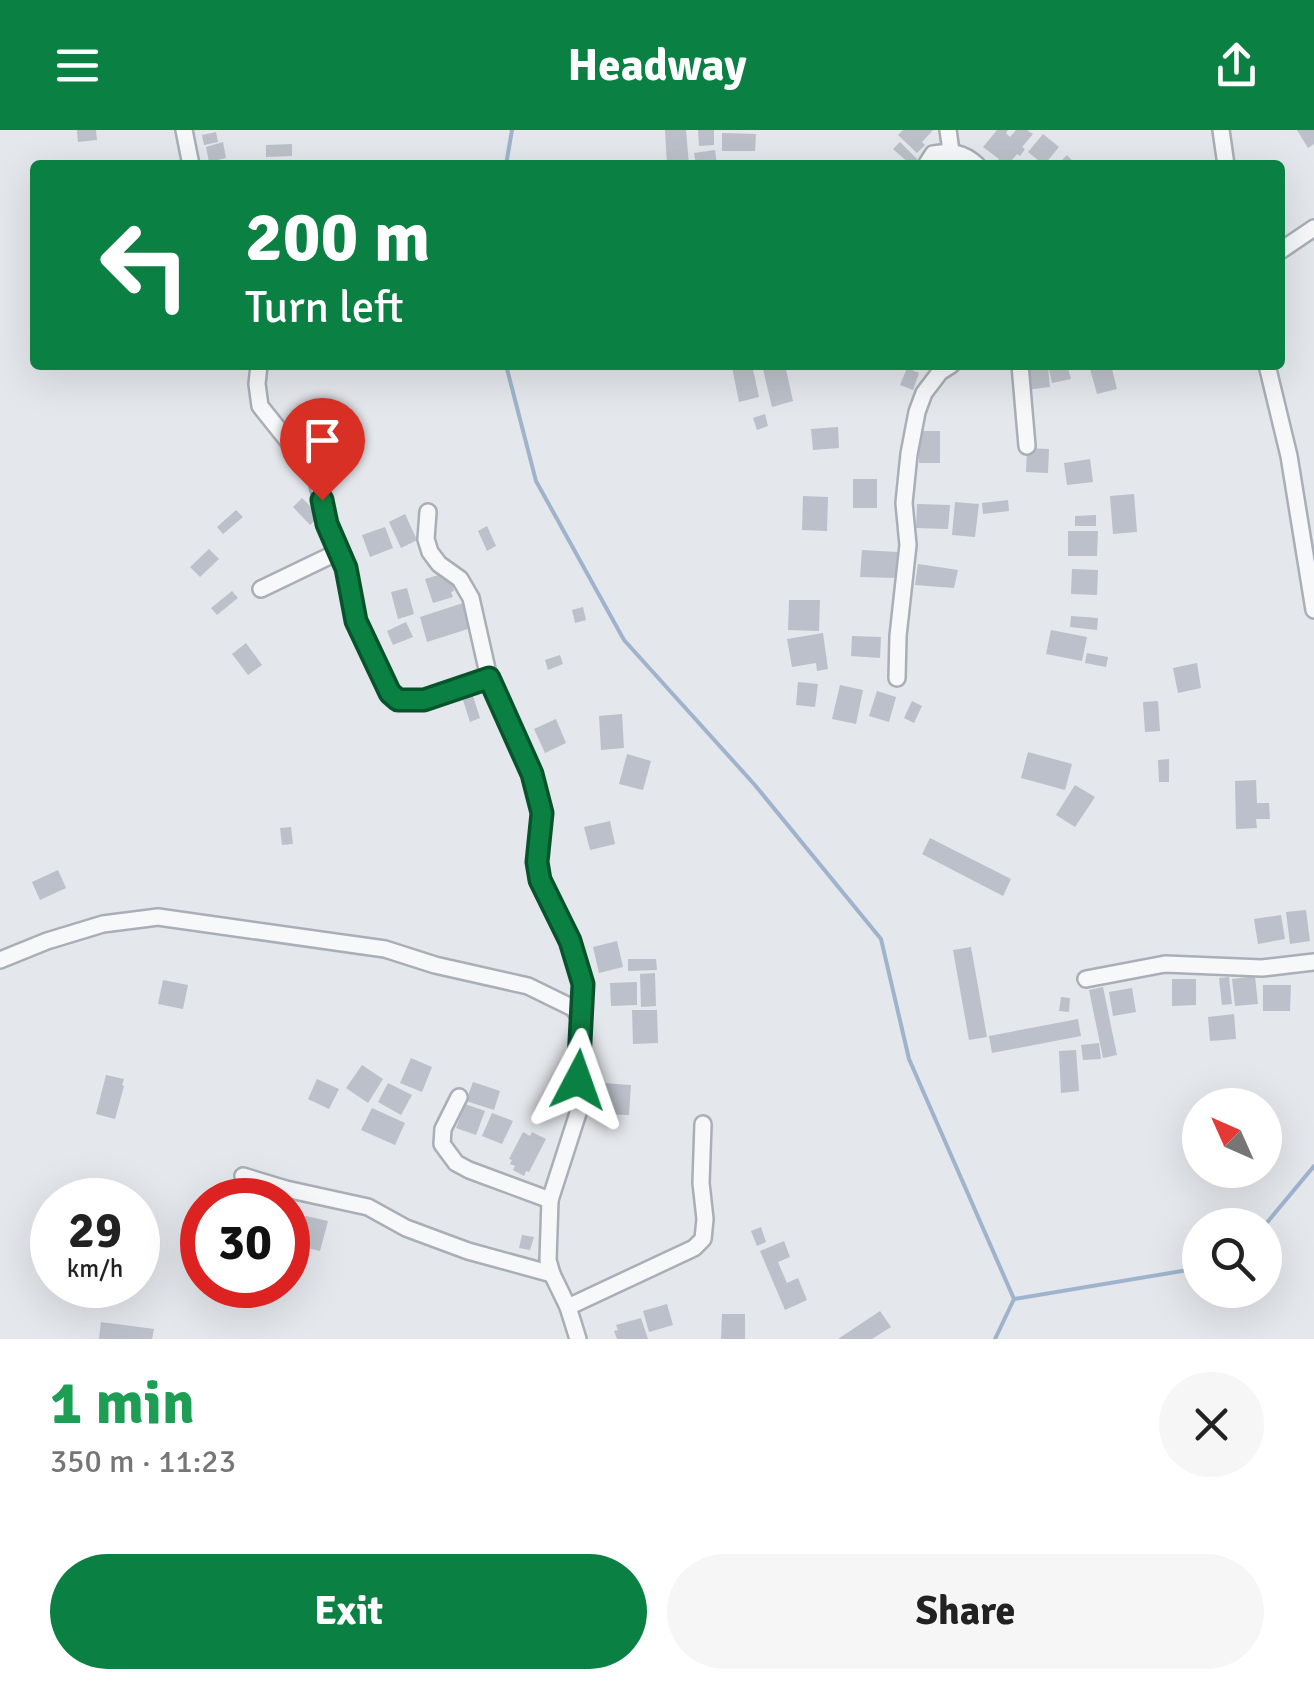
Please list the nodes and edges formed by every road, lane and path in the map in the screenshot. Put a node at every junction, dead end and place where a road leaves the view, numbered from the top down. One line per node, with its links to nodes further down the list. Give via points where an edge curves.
1 (184, 130): 5 (street)
2 (948, 130): 4 (street)
3 (1221, 130): 8 (street)
4 (950, 151): 6 (street); 7 (street)
5 (190, 160)
6 (929, 160)
7 (972, 160)
8 (1225, 160)
9 (1314, 228): 10 (street)
10 (1285, 248)
11 (257, 370): 17 (street, via 260,406 316,476)
12 (943, 370): 21 (street, via 924,393 909,454)
13 (1020, 370): 15 (street)
14 (1268, 370): 19 (street, via 1290,456)
15 (1027, 446)
16 (428, 512): 20 (street, via 430,552 470,598)
17 (340, 551): 18 (street); 20 (street, via 356,621 398,700 424,700)
18 (261, 589)
19 (1314, 610)
20 (489, 678): 25 (street, via 532,774 542,813 540,880 583,984)
21 (898, 678)
22 (0, 960): 25 (street, via 103,924 158,916 384,949 528,986 574,1008)
23 (1314, 962): 24 (street, via 1262,968 1165,964)
24 (1086, 978)
25 (582, 1021): 29 (street, via 579,1110)
26 (459, 1097): 29 (street, via 442,1144 456,1163)
27 (703, 1124): 31 (street, via 703,1239)
28 (243, 1176): 30 (street, via 368,1207 468,1252)
29 (550, 1200): 30 (street)
30 (552, 1274): 31 (street)
31 (568, 1307): 32 (street)
32 (578, 1339)

